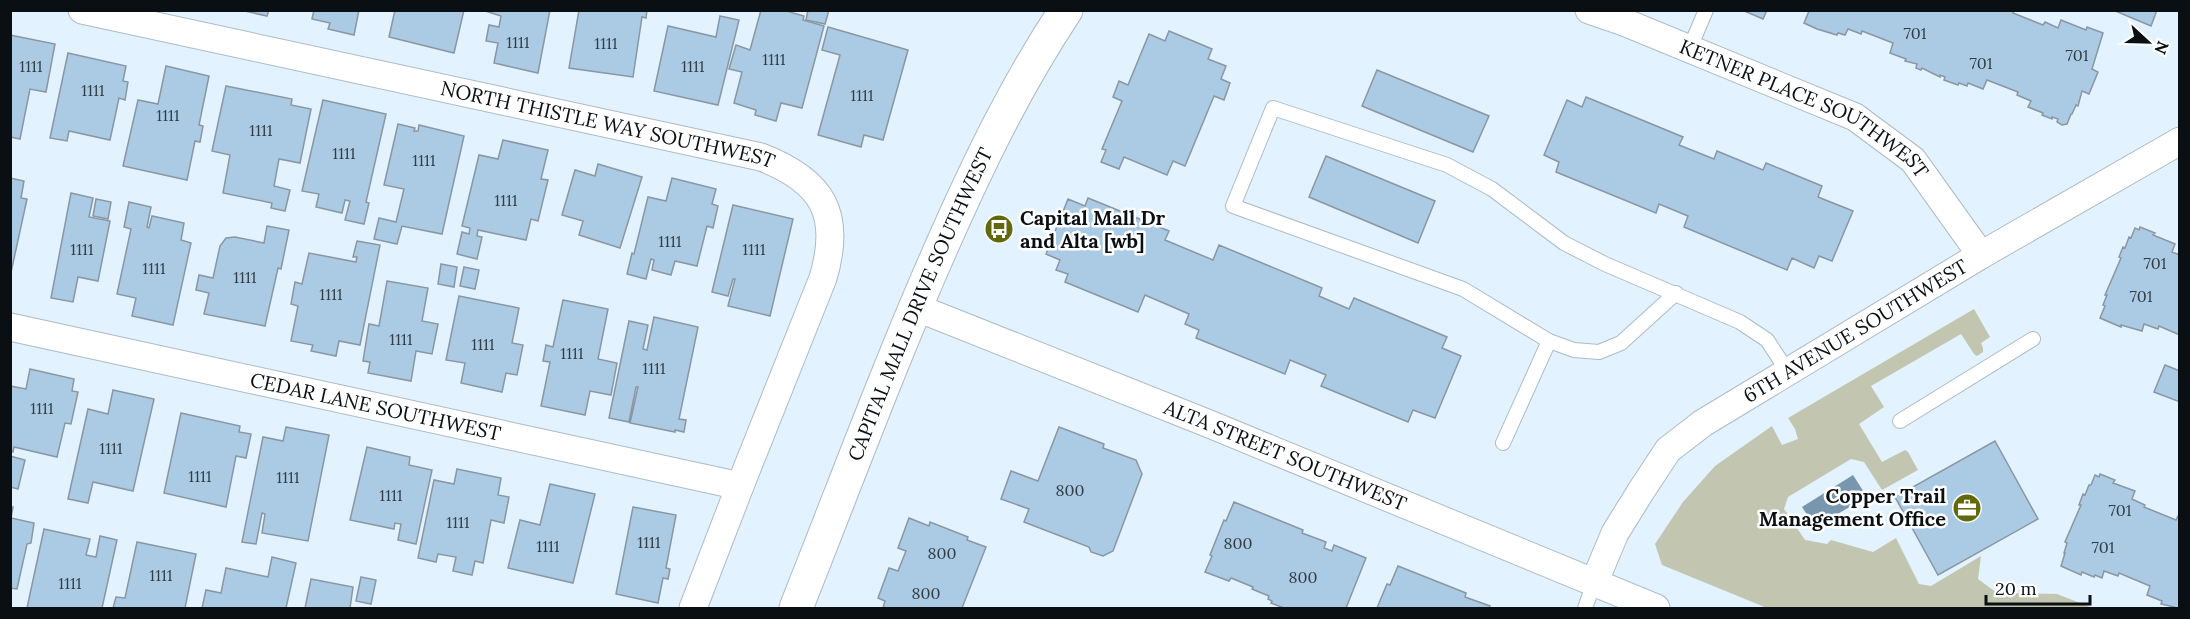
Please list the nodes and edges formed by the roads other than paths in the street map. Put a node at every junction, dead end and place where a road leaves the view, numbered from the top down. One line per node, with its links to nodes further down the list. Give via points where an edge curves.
1 (82, 10): 16 (street, NORTH THISTLE WAY SOUTHWEST, via 761,158 803,178 818,193 826,211 831,253)
2 (1066, 10): 9 (street, CAPITAL MALL DRIVE SOUTHWEST, via 994,131)
3 (1589, 10): 5 (street, KETNER PLACE SOUTHWEST)
4 (1706, 10): 5 (lane)
5 (1689, 50): 7 (street, KETNER PLACE SOUTHWEST, via 1855,117 1913,160)
6 (2180, 141): 7 (street, 6TH AVENUE SOUTHWEST)
7 (1981, 255): 13 (street, 6TH AVENUE SOUTHWEST)
8 (1676, 293): 12 (lane, via 1621,343 1599,352 1575,350); 12 (lane, via 1564,243 1492,189 1447,165 1273,108 1233,206 1462,289); 13 (lane, via 1740,322 1767,340)
9 (915, 307): 17 (street, ALTA STREET SOUTHWEST); 19 (street, CAPITAL MALL DRIVE SOUTHWEST)
10 (10, 327): 16 (street, CEDAR LANE SOUTHWEST)
11 (2033, 339): 14 (lane)
12 (1549, 341): 15 (lane)
13 (1788, 372): 17 (street, 6TH AVENUE SOUTHWEST, via 1703,423 1668,450 1615,533)
14 (1900, 421)
15 (1503, 443)
16 (740, 486): 18 (street, NORTH THISTLE WAY SOUTHWEST)
17 (1594, 583): 20 (lane); 21 (street, ALTA STREET SOUTHWEST)
18 (693, 609)
19 (796, 609)
20 (1585, 609)
21 (1656, 609)

